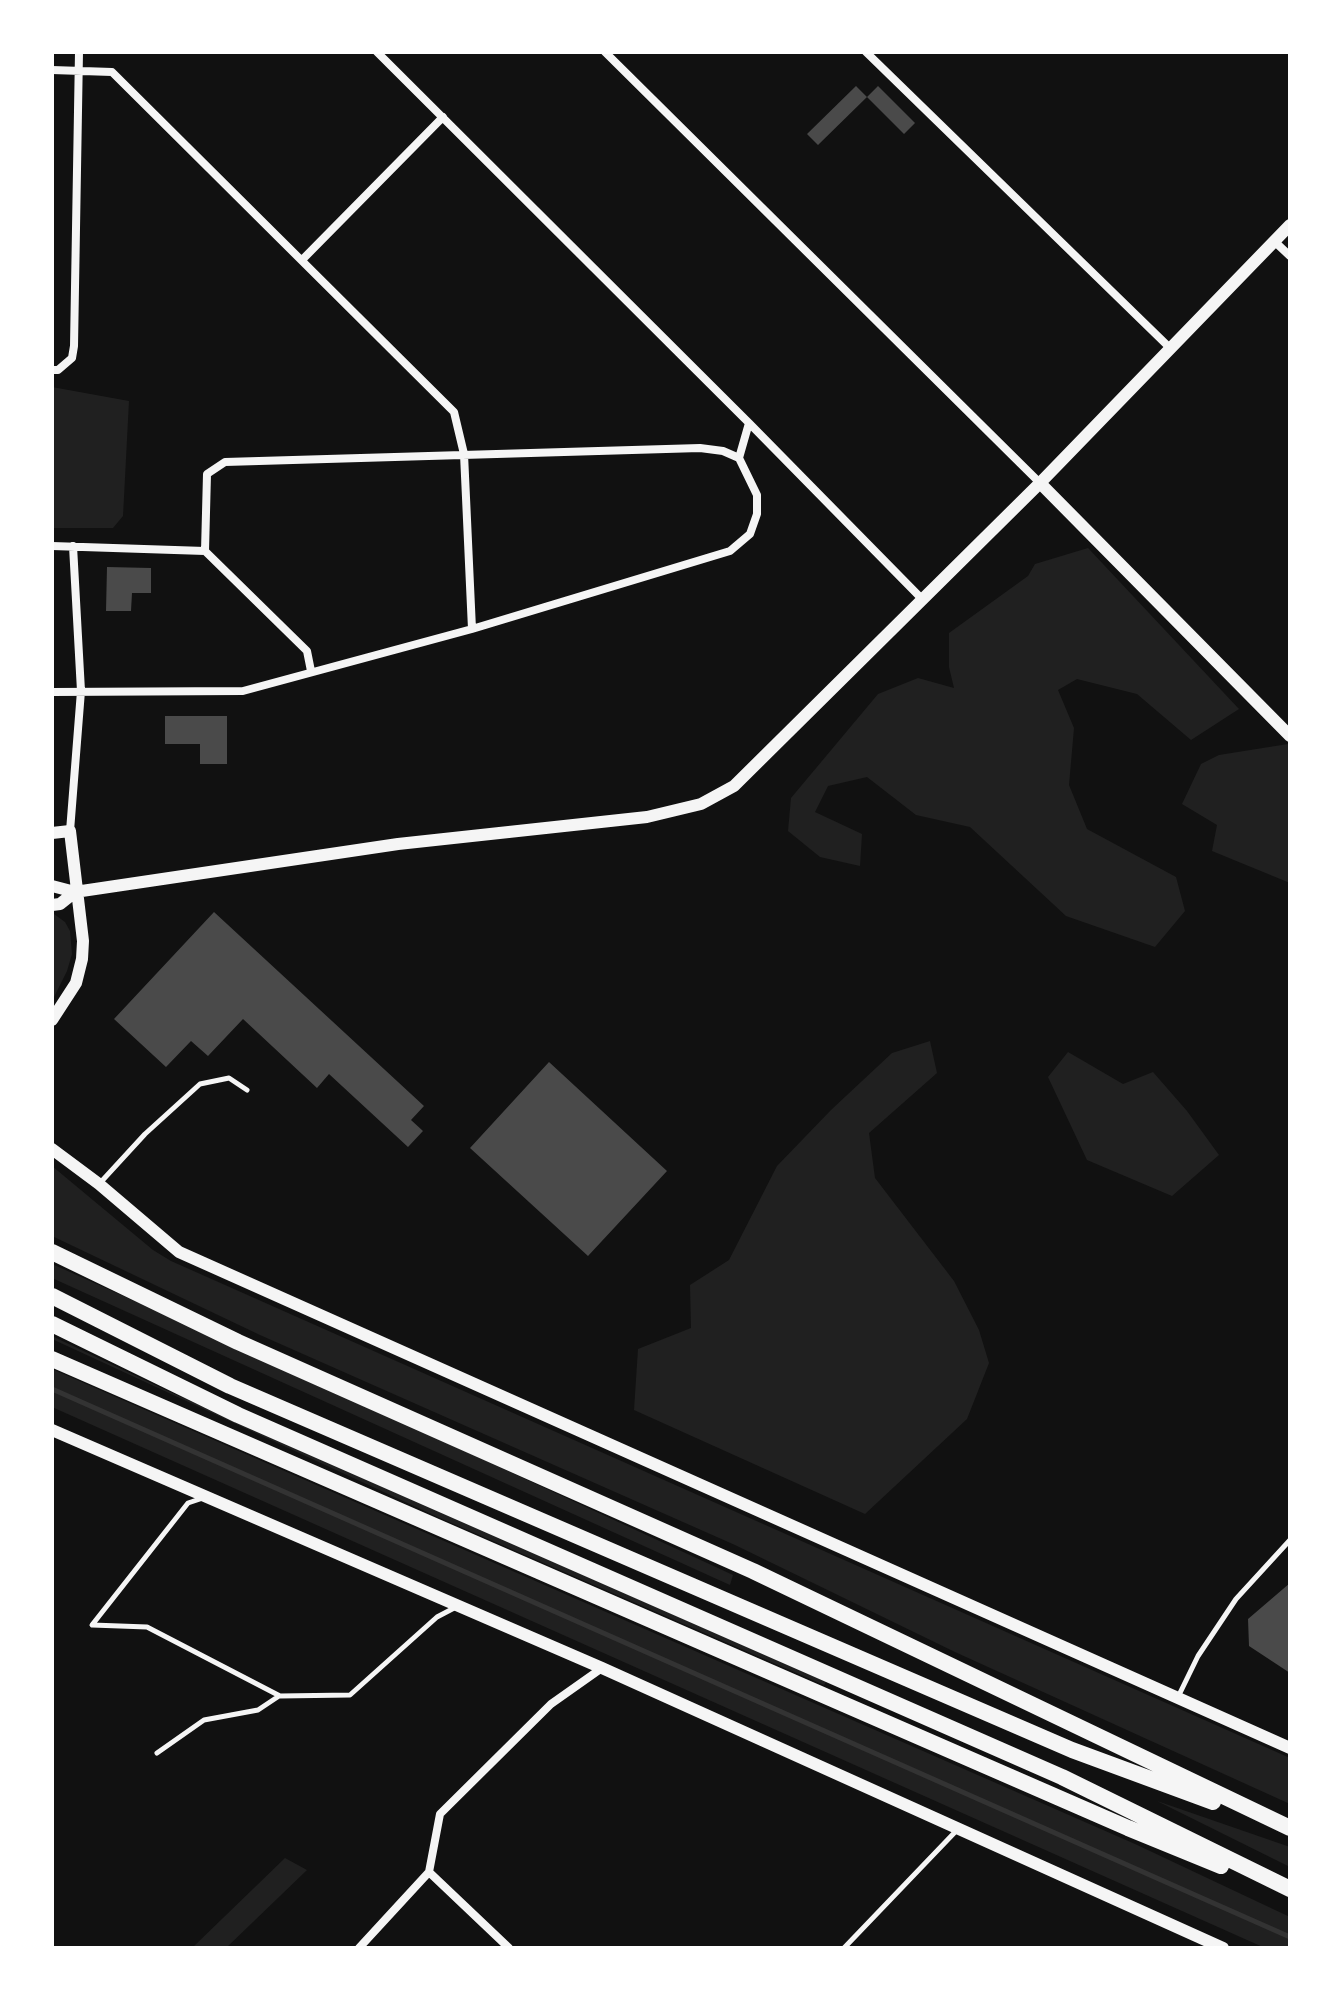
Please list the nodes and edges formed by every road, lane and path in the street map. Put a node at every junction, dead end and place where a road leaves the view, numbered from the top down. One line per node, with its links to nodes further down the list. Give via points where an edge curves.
1 (79, 52): 6 (street)
2 (377, 52): 7 (street)
3 (605, 52): 17 (street)
4 (866, 52): 12 (street)
5 (52, 70): 6 (street)
6 (79, 71): 11 (street, via 112,72); 13 (street, via 74,346 72,358)
7 (443, 117): 11 (street); 14 (street)
8 (1290, 225): 9 (street)
9 (1274, 241): 10 (street); 12 (street)
10 (1290, 256)
11 (302, 260): 15 (street, via 454,412)
12 (1170, 348): 17 (street)
13 (52, 370)
14 (749, 423): 16 (street); 21 (street)
15 (464, 454): 16 (street, via 700,448); 20 (street, via 225,462 207,474); 22 (street)
16 (739, 458): 22 (street, via 757,495 757,514 750,534 730,551)
17 (1040, 483): 21 (street); 26 (street)
18 (52, 546): 19 (street)
19 (73, 546): 20 (street); 24 (street)
20 (205, 551): 23 (street, via 307,651)
21 (922, 599): 30 (street, via 734,786 701,804 647,817 398,844)
22 (472, 629): 23 (street)
23 (311, 671): 24 (street, via 243,691)
24 (81, 691): 25 (street); 27 (street)
25 (52, 692)
26 (1290, 736)
27 (70, 831): 28 (street); 30 (street)
28 (52, 833)
29 (52, 886): 30 (street)
30 (75, 892): 31 (street); 32 (street, via 82,959 76,983)
31 (52, 905)
32 (52, 1020)
33 (247, 1090): 35 (lane, via 229,1078 200,1084)
34 (52, 1149): 35 (street)
35 (99, 1184): 46 (street, via 179,1252)
36 (52, 1252): 50 (highway, via 238,1342 753,1571)
37 (52, 1296): 50 (highway, via 230,1386 726,1602 1072,1750)
38 (52, 1324): 52 (highway, via 238,1415 1062,1777)
39 (52, 1359): 52 (highway, via 1128,1828)
40 (52, 1430): 41 (street)
41 (207, 1496): 43 (street); 45 (lane, via 188,1503 92,1625 147,1627)
42 (1290, 1540): 46 (lane, via 1236,1599)
43 (459, 1606): 44 (street); 45 (lane, via 437,1617 350,1695)
44 (602, 1668): 49 (street); 51 (street, via 551,1704 440,1814)
45 (280, 1696): 48 (lane, via 258,1710 204,1720)
46 (1177, 1698): 47 (street)
47 (1290, 1748)
48 (157, 1753)
49 (958, 1830): 55 (lane); 56 (street)
50 (1290, 1830)
51 (429, 1872): 53 (street); 54 (street)
52 (1290, 1891)
53 (359, 1948)
54 (509, 1948)
55 (844, 1948)
56 (1223, 1948)

